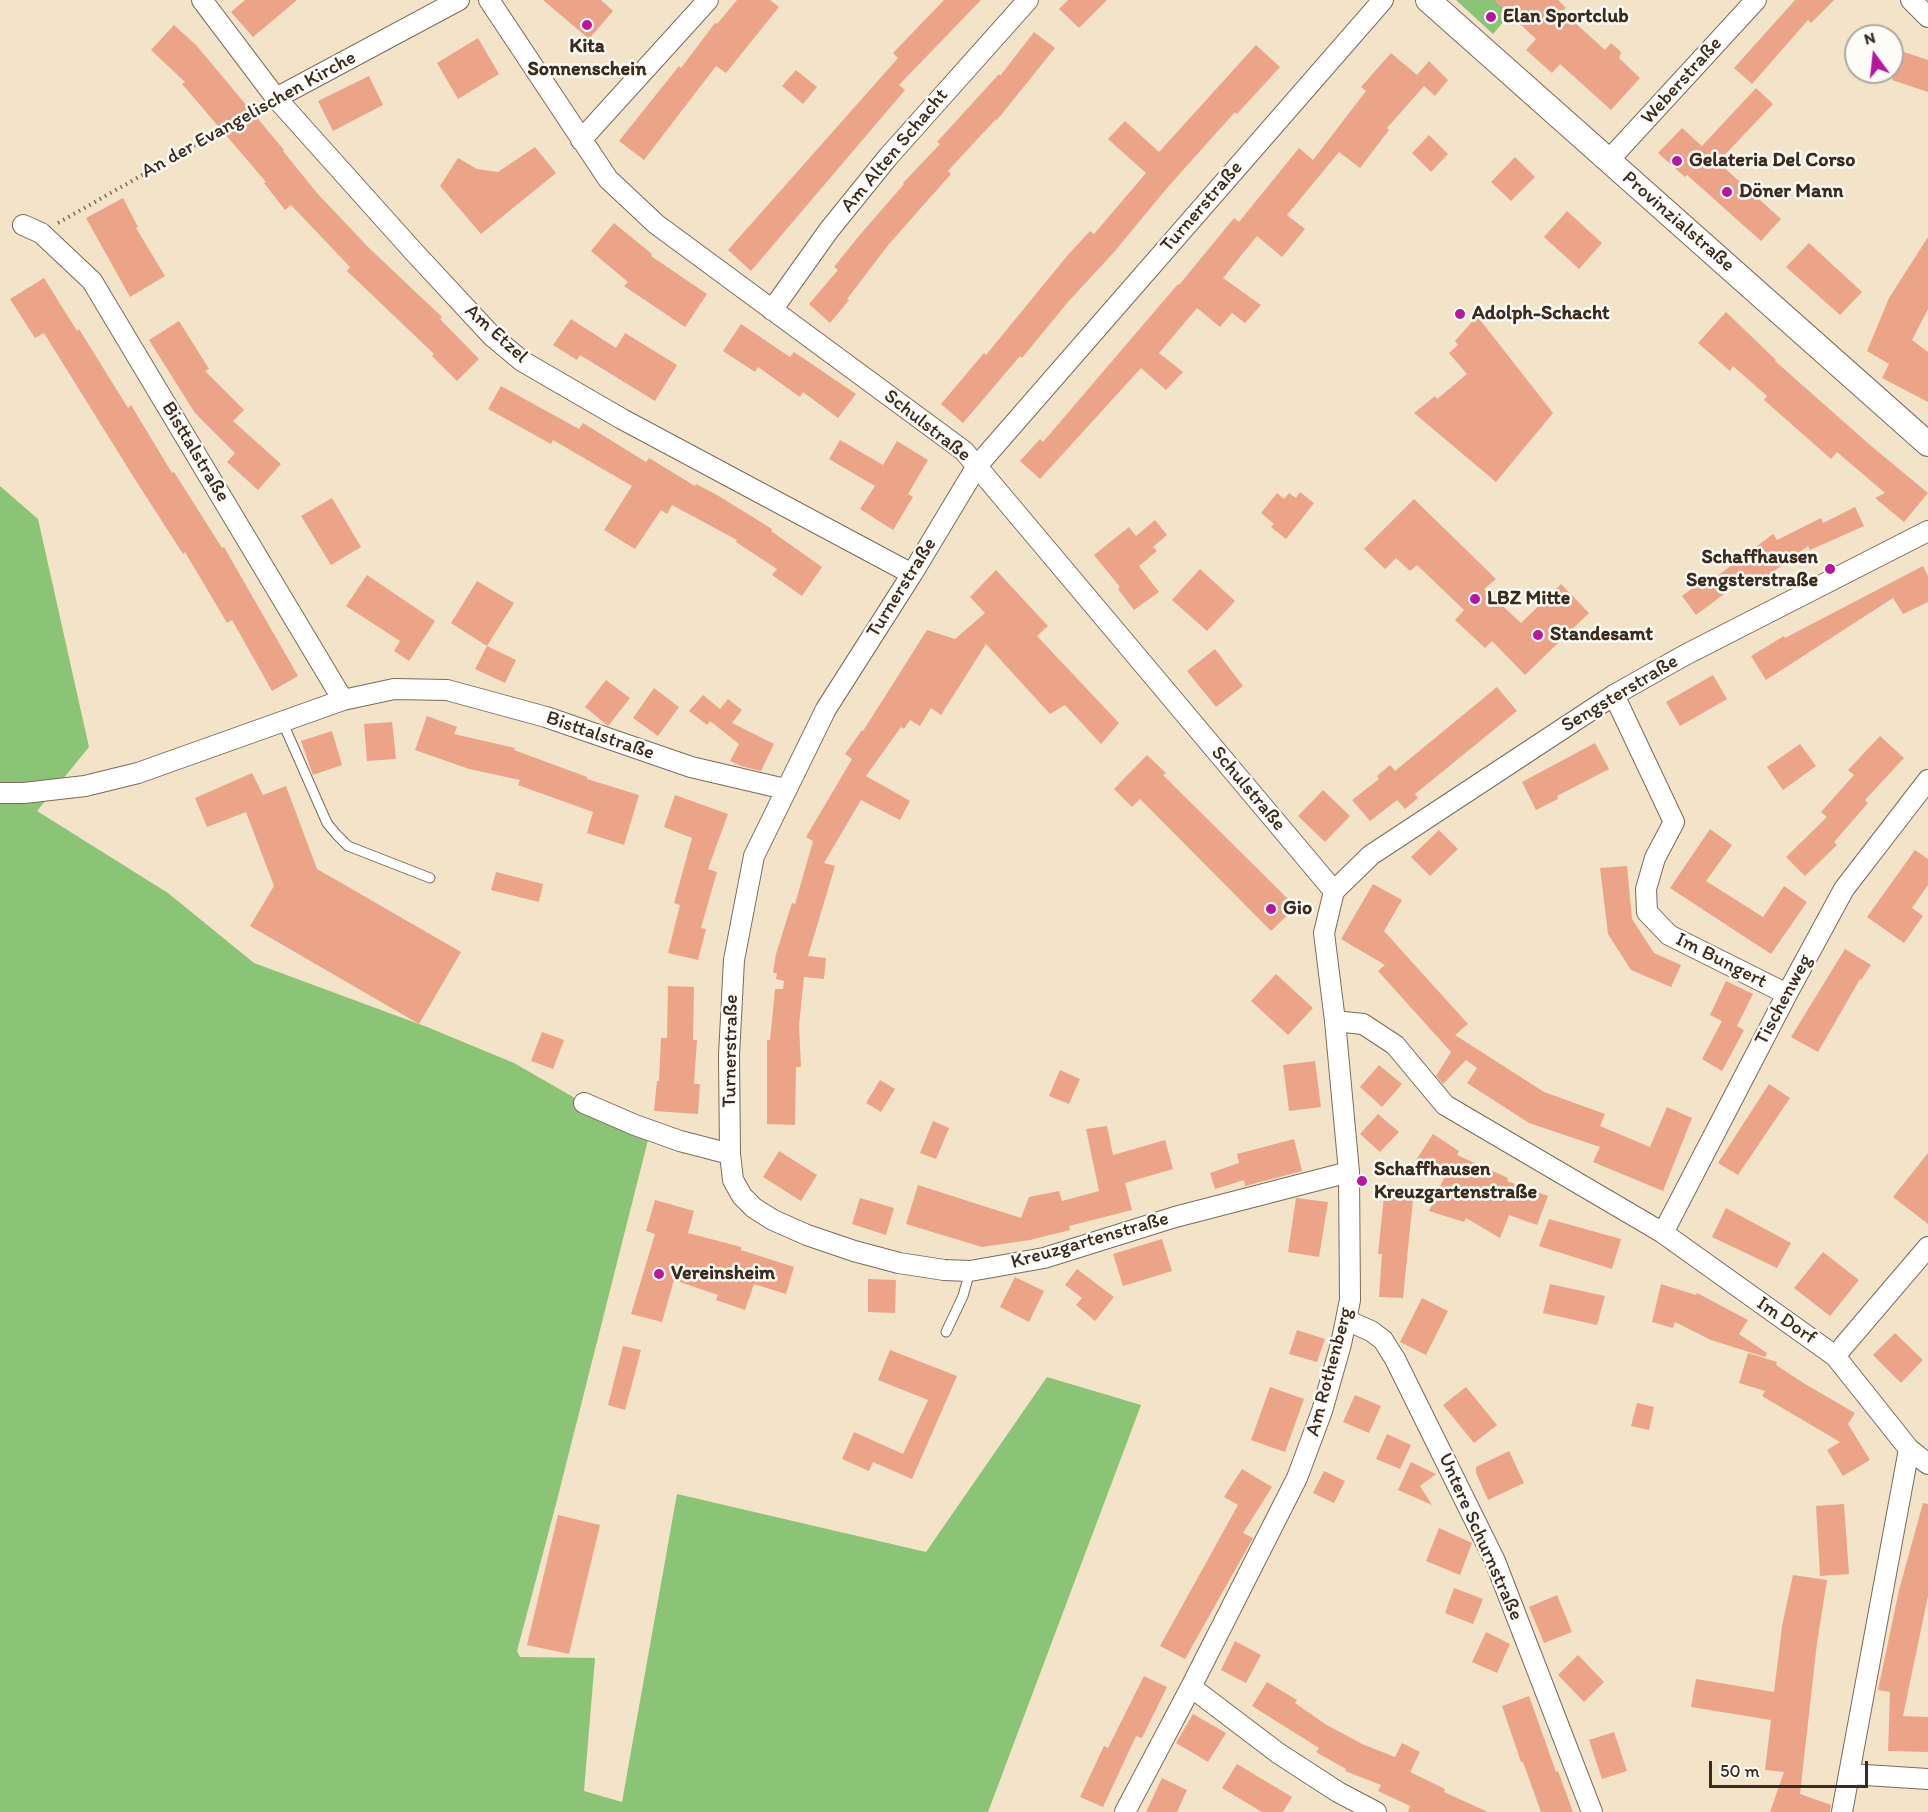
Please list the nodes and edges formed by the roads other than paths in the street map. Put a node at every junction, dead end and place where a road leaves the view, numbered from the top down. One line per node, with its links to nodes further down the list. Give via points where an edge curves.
1 (202, 0): 11 (street, Am Etzel)
2 (459, 0): 11 (street, An der Evangelischen Kirche)
3 (489, 0): 12 (street, Schulstraße)
4 (708, 0): 12 (street)
5 (1028, 0): 15 (street, Am Alten Schacht, via 880,166)
6 (1383, 0): 17 (street, Turnerstraße)
7 (1428, 0): 13 (street, Provinzialstraße)
8 (1756, 0): 13 (street, Weberstraße)
9 (1911, 0): 10 (street)
10 (1928, 17)
11 (276, 98): 19 (street, Am Etzel, via 492,336 522,361)
12 (581, 140): 15 (street, Schulstraße, via 608,179 656,224)
13 (1608, 161): 16 (street, Provinzialstraße)
14 (32, 229): 21 (street, Bisttalstraße, via 92,281)
15 (772, 310): 17 (street, Schulstraße, via 945,435)
16 (1928, 444)
17 (977, 466): 19 (street, Turnerstraße); 27 (street, Schulstraße)
18 (1928, 531): 20 (street, Sengsterstraße)
19 (912, 574): 24 (street, Turnerstraße, via 826,709)
20 (1614, 695): 27 (street, Sengsterstraße, via 1371,855); 28 (street, Im Bungert, via 1674,822 1655,858 1646,889 1647,912 1669,935)
21 (344, 700): 22 (street, Bisttalstraße); 24 (street, Bisttalstraße, via 394,688 447,690 546,717 691,767)
22 (282, 721): 25 (street, Bisttalstraße, via 138,773 85,786); 26 (lane, via 327,823 336,834 348,846)
23 (1928, 780): 28 (street, Tischenweg, via 1844,889)
24 (785, 789): 31 (street, Turnerstraße, via 754,856 734,960 729,1055)
25 (0, 793)
26 (430, 878)
27 (1334, 891): 29 (street, Am Rothenberg, via 1324,933)
28 (1787, 994): 33 (street, Tischenweg)
29 (1335, 1021): 32 (street, Am Rothenberg); 33 (street, Im Dorf, via 1363,1024 1395,1045 1445,1105)
30 (584, 1103): 31 (street, via 658,1133)
31 (730, 1154): 35 (street, Kreuzgartenstraße, via 733,1180 741,1196 773,1220 816,1238 899,1263)
32 (1349, 1172): 35 (street, Kreuzgartenstraße, via 1175,1217 1044,1258); 36 (street, Am Rothenberg, via 1350,1300)
33 (1662, 1233): 38 (street, Im Dorf)
34 (1928, 1247): 38 (street)
35 (970, 1271): 37 (lane)
36 (1346, 1320): 41 (street, Am Rothenberg, via 1332,1382 1297,1478); 46 (street, Untere Schurnstraße, via 1383,1340 1395,1359 1495,1562)
37 (946, 1332)
38 (1835, 1356): 39 (street, Im Dorf)
39 (1909, 1449): 40 (street, Im Dorf); 42 (street)
40 (1928, 1464)
41 (1191, 1687): 44 (street, Am Rothenberg); 45 (street, via 1278,1753)
42 (1850, 1774): 43 (street); 47 (street)
43 (1928, 1779)
44 (1125, 1812)
45 (1376, 1812)
46 (1592, 1812)
47 (1842, 1812)

